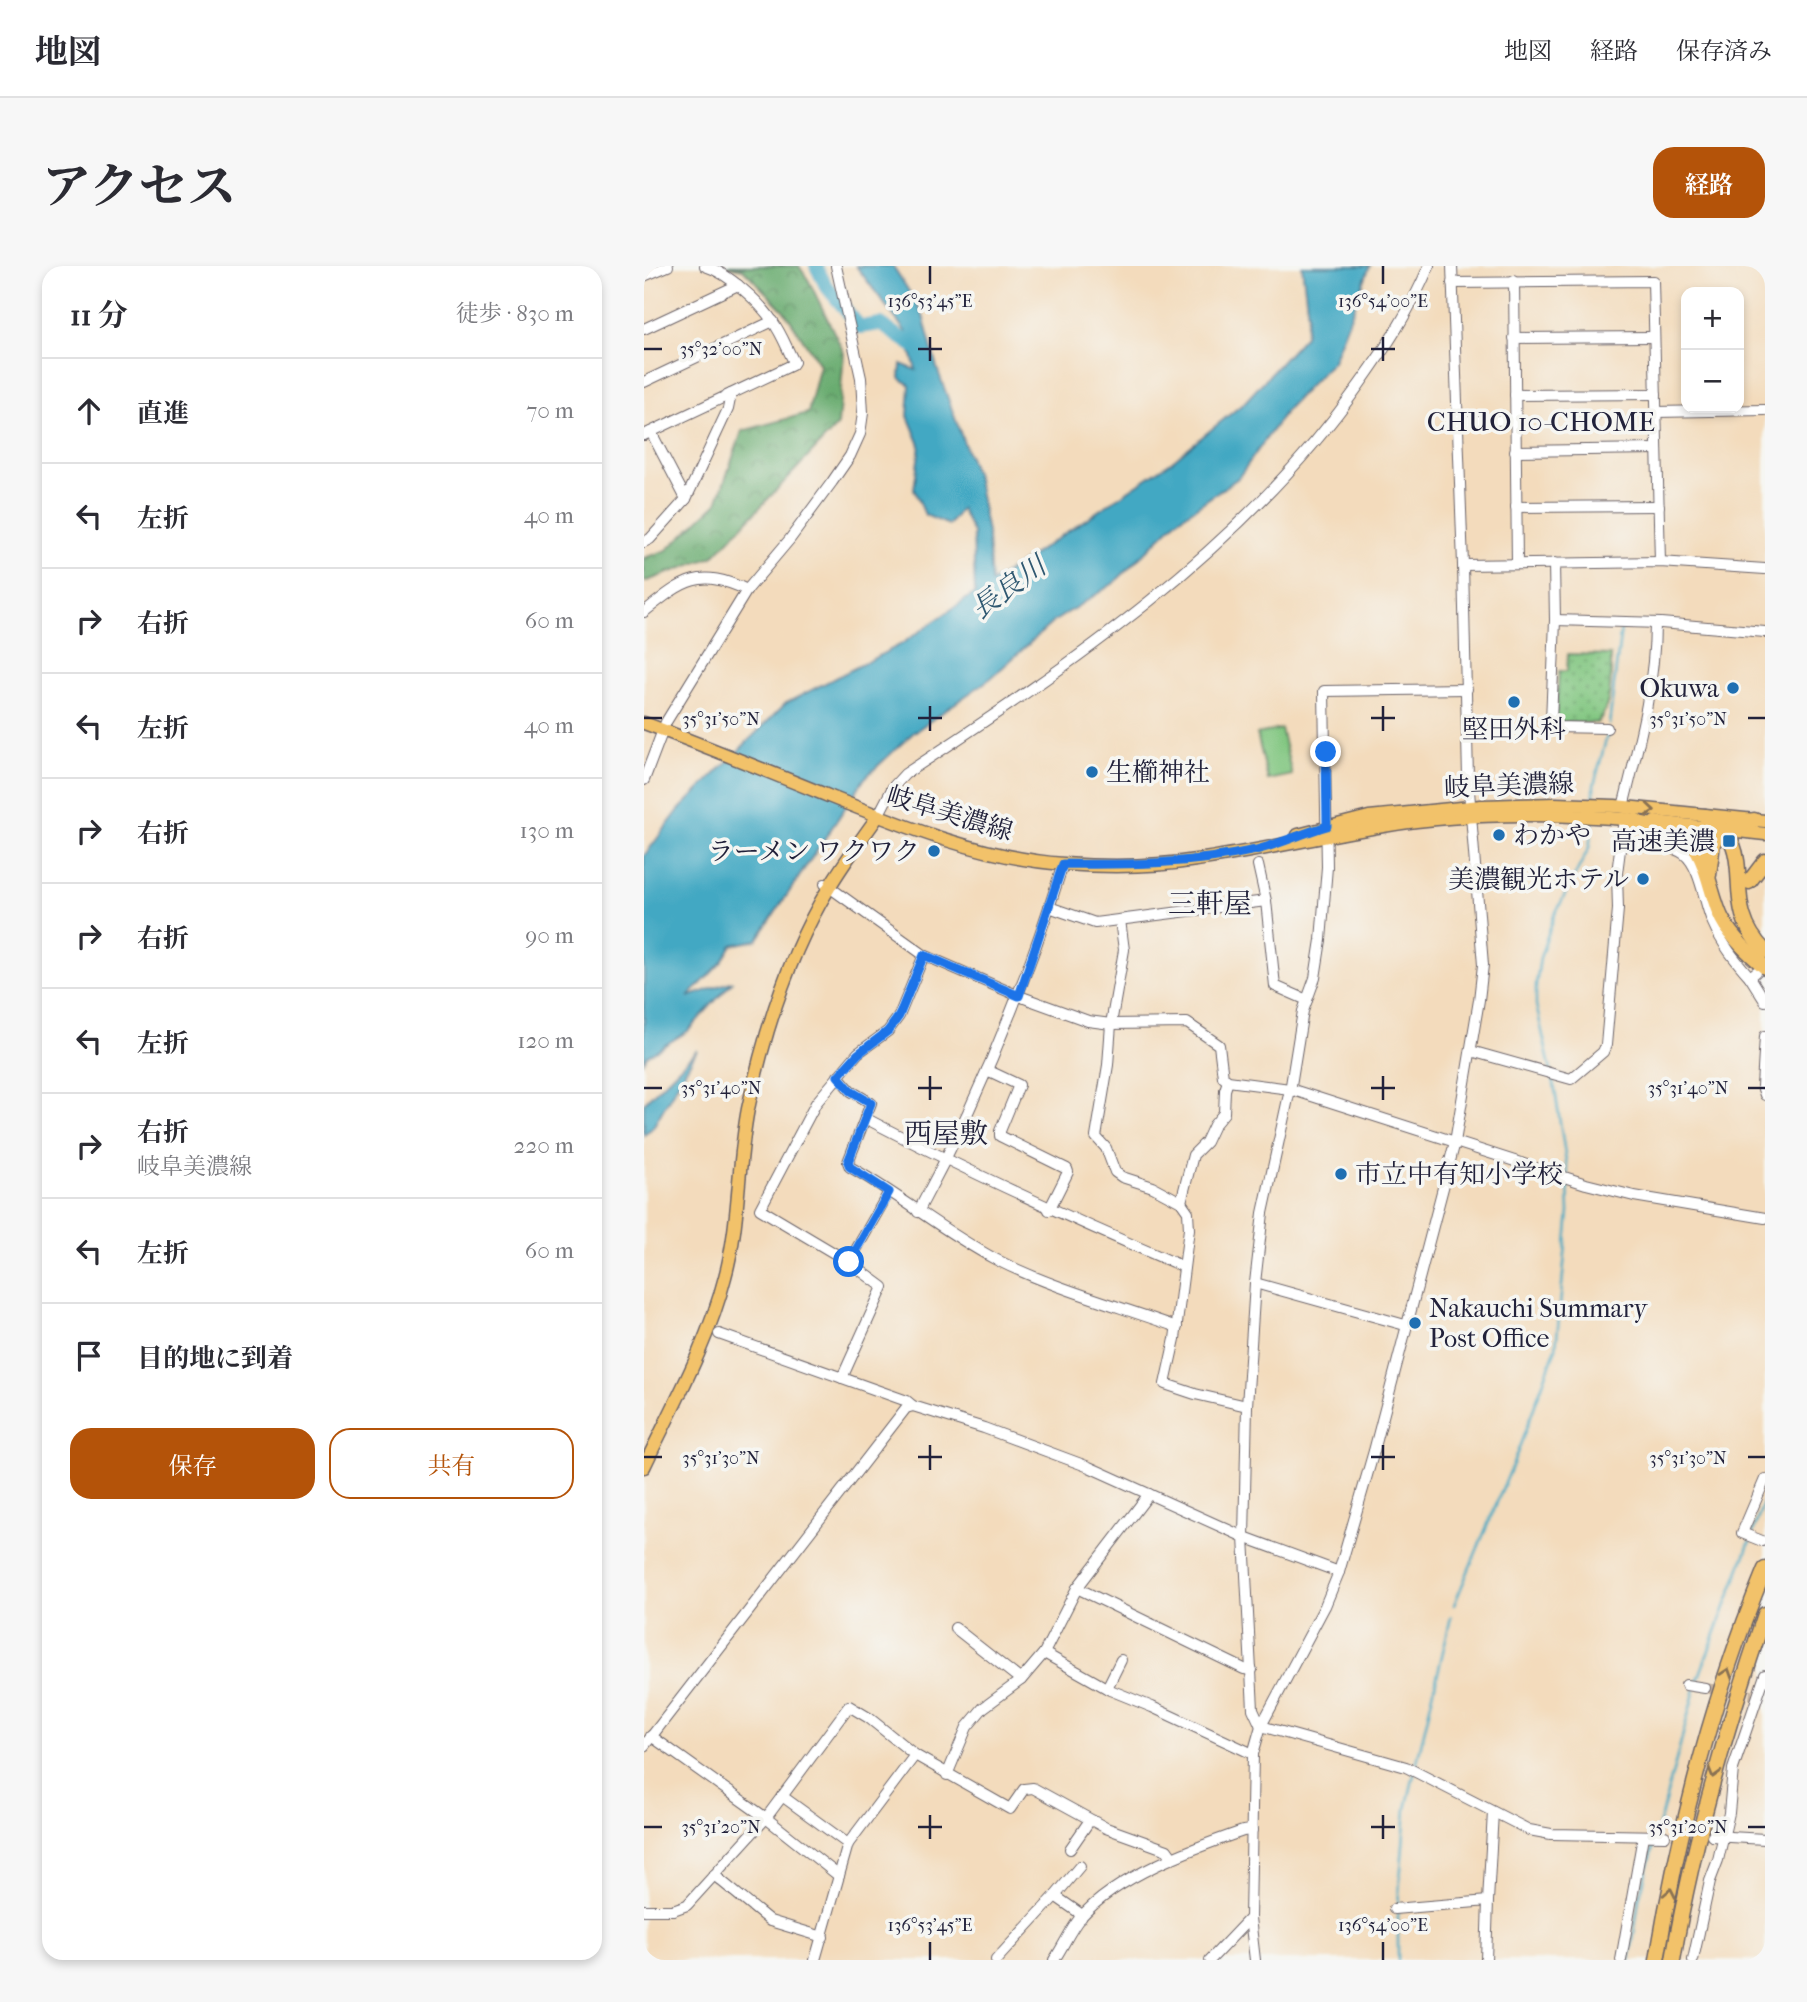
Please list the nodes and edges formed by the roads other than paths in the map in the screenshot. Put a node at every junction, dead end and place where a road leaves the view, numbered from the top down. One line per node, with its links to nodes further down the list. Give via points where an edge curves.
1 (668, 266): 6 (street)
2 (705, 266): 9 (street)
3 (836, 266): 35 (street, via 861,378 859,434 850,456)
4 (1429, 266): 47 (street, via 1396,334 1325,430 1267,495 1170,582 1052,676 905,774)
5 (1452, 266): 8 (street)
6 (644, 276)
7 (1514, 281): 8 (street); 12 (street, via 1653,281); 13 (street)
8 (1452, 283): 21 (street)
9 (738, 285): 10 (street); 11 (street)
10 (773, 321): 14 (street); 15 (street, via 794,362)
11 (644, 329)
12 (1654, 337): 13 (street); 16 (street)
13 (1514, 338): 17 (street)
14 (644, 382)
15 (731, 394): 22 (street); 25 (street)
16 (1656, 394): 17 (street); 19 (street)
17 (1515, 395): 20 (street)
18 (1765, 410): 19 (street)
19 (1656, 412): 23 (street)
20 (1515, 420): 21 (street); 24 (street)
21 (1458, 421): 33 (street)
22 (647, 434): 25 (street)
23 (1657, 449): 24 (street); 26 (street)
24 (1516, 451): 27 (street)
25 (686, 499): 29 (street)
26 (1659, 506): 27 (street); 30 (street)
27 (1516, 507): 31 (street)
28 (644, 527): 29 (street)
29 (647, 540)
30 (1660, 562): 32 (street); 34 (street)
31 (1517, 564): 32 (street); 33 (street)
32 (1554, 564): 37 (street)
33 (1463, 565): 40 (street)
34 (1765, 569)
35 (747, 590): 36 (street, via 722,580 691,580); 43 (street)
36 (644, 612)
37 (1555, 620): 38 (street); 42 (street, via 1551,722 1554,727)
38 (1655, 623): 39 (street); 46 (street, via 1646,720)
39 (1765, 632)
40 (1466, 688): 45 (street); 51 (street, via 1324,691)
41 (644, 723): 43 (main road, 岐阜美濃線)
42 (1607, 728)
43 (663, 730): 44 (street); 47 (main road, 岐阜美濃線)
44 (644, 779)
45 (1471, 812): 46 (main road, 岐阜美濃線); 51 (main road, 岐阜美濃線, via 1369,817); 71 (street, via 1483,965)
46 (1625, 815): 48 (main road, 岐阜美濃線, one-way to 48); 50 (main road, 岐阜美濃線); 53 (street); 57 (highway, via 1644,826 1687,838)
47 (878, 816): 55 (main road, 岐阜美濃線, via 1005,855); 58 (main road)
48 (1705, 816): 49 (main road, 岐阜美濃線); 50 (highway)
49 (1759, 821): 50 (highway, via 1743,822)
50 (1733, 829): 52 (main road, 岐阜美濃線); 57 (highway, via 1719,834 1713,843); 59 (highway, via 1746,845)
51 (1327, 831): 55 (main road, 岐阜美濃線, via 1193,861); 67 (street, via 1321,940)
52 (1765, 834)
53 (1620, 844): 65 (street, via 1683,853 1692,862 1726,949); 71 (street, via 1603,1052 1571,1079)
54 (1765, 861): 59 (highway)
55 (1063, 864): 61 (street)
56 (1258, 865): 60 (street)
57 (1710, 884): 65 (highway, via 1727,927)
58 (827, 885): 64 (street); 94 (main road, via 792,960 760,1063 739,1168 731,1254 717,1305)
59 (1745, 894): 63 (highway, via 1745,914)
60 (1266, 901): 62 (street); 67 (street, via 1275,986)
61 (1048, 907): 62 (street, via 1095,923); 66 (street)
62 (1120, 920): 69 (street, via 1124,950)
63 (1765, 951)
64 (924, 955): 66 (street); 73 (street, via 899,1016)
65 (1757, 972): 68 (street)
66 (1019, 996): 69 (street, via 1080,1020); 72 (street)
67 (1307, 1000): 75 (street)
68 (1765, 1002)
69 (1111, 1024): 74 (street, via 1187,1023 1219,1045 1223,1077); 81 (street, via 1096,1137 1106,1148 1115,1172)
70 (1765, 1036): 76 (street)
71 (1471, 1051): 78 (street)
72 (986, 1070): 79 (street); 82 (street, via 1019,1086 1000,1136 1067,1169)
73 (838, 1076): 77 (street, via 871,1103); 85 (street, via 816,1103 760,1209)
74 (1228, 1082): 75 (street); 81 (street, via 1224,1113 1194,1156)
75 (1290, 1089): 78 (street); 87 (street, via 1262,1213)
76 (1765, 1095)
77 (866, 1118): 79 (street); 80 (street, via 848,1162)
78 (1455, 1142): 84 (street, via 1634,1196); 88 (street)
79 (946, 1160): 82 (street); 83 (street)
80 (889, 1192): 83 (street); 85 (street)
81 (1181, 1202): 86 (street, via 1188,1212)
82 (1049, 1210): 86 (street)
83 (918, 1212): 89 (street, via 998,1260)
84 (1765, 1218)
85 (849, 1262): 91 (street, via 883,1287)
86 (1184, 1267): 89 (street)
87 (1255, 1283): 88 (street); 93 (street)
88 (1405, 1325): 100 (street)
89 (1177, 1327): 93 (street, via 1165,1384)
90 (719, 1334): 91 (street)
91 (842, 1378): 92 (street)
92 (913, 1406): 96 (street, via 1002,1434); 112 (street, via 906,1408)
93 (1247, 1406): 97 (street)
94 (644, 1467)
95 (1765, 1479): 98 (street, via 1742,1533)
96 (1149, 1494): 97 (street); 101 (street)
97 (1244, 1537): 100 (street); 106 (street)
98 (1755, 1538)
99 (1765, 1569): 147 (highway, one-way to 99, via 1691,1794 1732,1658)
100 (1339, 1572): 111 (street)
101 (1077, 1588): 104 (street); 106 (street)
102 (1765, 1614): 148 (highway, one-way to 148, via 1707,1799)
103 (955, 1628): 108 (street)
104 (1044, 1653): 108 (street); 109 (street)
105 (1121, 1660): 109 (street)
106 (1252, 1670): 111 (street, via 1253,1709)
107 (1765, 1675): 110 (street)
108 (1021, 1680): 116 (street, via 983,1708 968,1727)
109 (1107, 1688): 114 (street)
110 (1758, 1697): 125 (street, via 1733,1769)
111 (1261, 1726): 114 (street); 118 (street, via 1406,1767)
112 (651, 1736): 113 (street); 119 (street)
113 (644, 1745)
114 (1253, 1754): 121 (street)
115 (915, 1755): 116 (street); 117 (street, via 849,1706); 127 (street)
116 (947, 1775): 120 (street, via 1010,1809 1024,1788 1033,1788)
117 (782, 1796): 119 (street); 127 (street)
118 (1493, 1812): 122 (street, via 1529,1830 1552,1834); 134 (street)
119 (766, 1818): 131 (street); 132 (street)
120 (1090, 1820): 128 (street); 129 (street, via 1167,1850)
121 (1252, 1830): 129 (street); 138 (street)
122 (1645, 1836): 123 (street); 146 (street)
123 (1664, 1836)
124 (1712, 1836): 125 (street)
125 (1724, 1836): 126 (street); 149 (street)
126 (1765, 1839)
127 (848, 1844): 132 (street)
128 (1070, 1849)
129 (1172, 1857): 137 (street, via 1114,1891)
130 (1080, 1866): 133 (street)
131 (714, 1875): 136 (street, via 681,1909); 139 (street, via 771,1921)
132 (839, 1876): 139 (street)
133 (1055, 1896): 137 (street); 142 (street)
134 (1488, 1901): 135 (street); 145 (street)
135 (1397, 1909)
136 (644, 1910)
137 (1081, 1918): 140 (street)
138 (1250, 1918): 143 (street); 144 (street)
139 (823, 1937): 141 (street)
140 (1058, 1958)
141 (815, 1960)
142 (996, 1960)
143 (1210, 1960)
144 (1255, 1960)
145 (1486, 1960)
146 (1621, 1960)
147 (1657, 1960)
148 (1673, 1960)
149 (1693, 1960)

